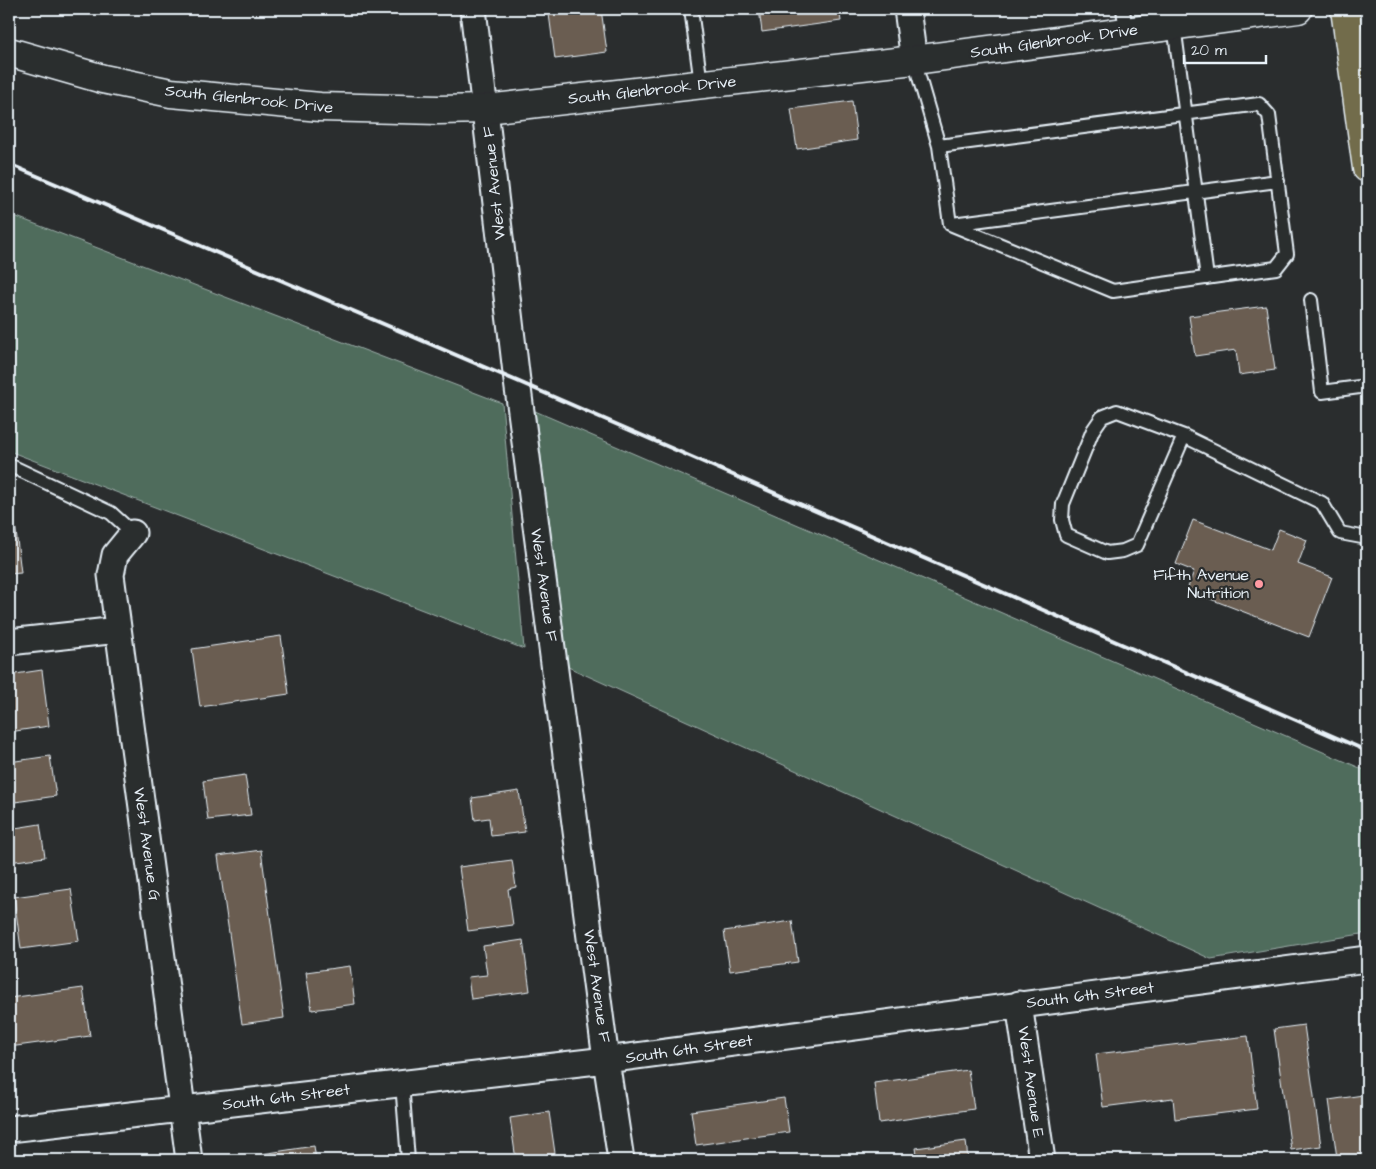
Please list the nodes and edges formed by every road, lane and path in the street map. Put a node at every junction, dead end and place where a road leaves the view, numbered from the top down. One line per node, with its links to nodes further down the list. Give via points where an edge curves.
1 (473, 9): 12 (street, West Avenue F)
2 (691, 9): 11 (lane)
3 (907, 9): 10 (street)
4 (1298, 9): 6 (street, South Glenbrook Drive)
5 (1345, 9): 15 (main road)
6 (1262, 11): 7 (street, South Glenbrook Drive)
7 (1190, 19): 8 (street, South Glenbrook Drive); 13 (lane)
8 (1124, 20): 10 (street, South Glenbrook Drive)
9 (9, 52): 12 (street, South Glenbrook Drive, via 103,79 172,93 320,107)
10 (914, 60): 11 (street, South Glenbrook Drive); 14 (lane)
11 (701, 84): 12 (street, South Glenbrook Drive)
12 (486, 109): 30 (street, West Avenue F, via 518,391)
13 (1185, 114): 14 (lane); 16 (lane, via 1259,104 1269,115); 17 (lane)
14 (939, 146): 18 (lane)
15 (1367, 168)
16 (1278, 181): 17 (lane); 19 (lane, via 1287,254 1276,268)
17 (1196, 192): 18 (lane); 19 (lane)
18 (950, 224): 19 (lane, via 1113,291)
19 (1207, 278)
20 (1311, 300): 21 (lane, via 1322,392)
21 (1367, 386)
22 (1184, 436): 22 (lane, via 1117,411 1102,417 1093,430 1064,504 1062,520 1066,535 1107,553 1123,552 1137,545); 25 (lane, via 1322,503 1340,533)
23 (9, 465): 24 (lane, via 111,513)
24 (132, 533): 26 (street, West Avenue G, via 115,555 111,574)
25 (1367, 538)
26 (118, 630): 27 (street); 32 (street, West Avenue G)
27 (9, 642)
28 (1367, 959): 29 (street, South 6th Street)
29 (1019, 1004): 30 (street, South 6th Street); 37 (street, West Avenue E)
30 (606, 1060): 31 (street, South 6th Street); 36 (street, West Avenue F)
31 (402, 1084): 32 (street, South 6th Street); 35 (lane)
32 (183, 1109): 33 (street, South 6th Street); 34 (street, West Avenue G)
33 (9, 1129)
34 (189, 1160)
35 (408, 1160)
36 (621, 1160)
37 (1042, 1160)

